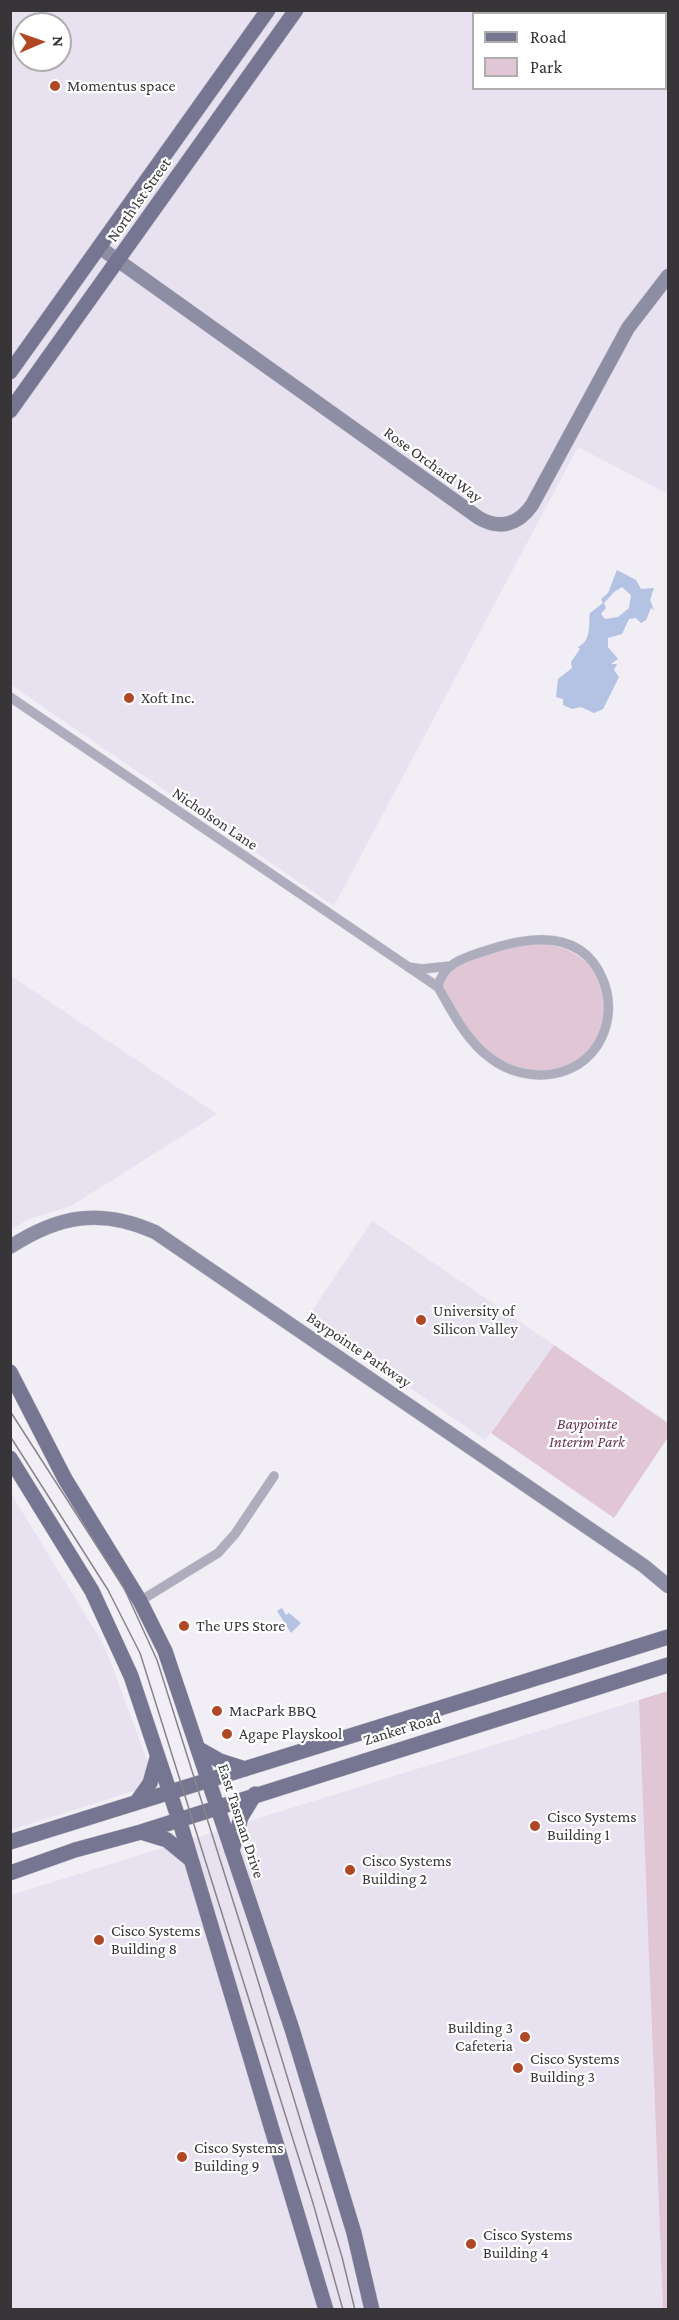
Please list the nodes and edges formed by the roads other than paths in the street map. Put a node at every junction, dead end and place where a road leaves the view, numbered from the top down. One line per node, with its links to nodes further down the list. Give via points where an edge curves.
1 (268, 10): 3 (main road, North 1st Street)
2 (296, 10): 4 (main road, North 1st Street)
3 (99, 247): 4 (street, Rose Orchard Way); 6 (main road, North 1st Street)
4 (118, 260): 5 (street, Rose Orchard Way, via 479,518 498,525 518,520 532,505 623,336); 7 (main road, North 1st Street)
5 (669, 276)
6 (10, 372)
7 (10, 411)
8 (10, 697): 9 (street, Nicholson Lane)
9 (403, 966): 10 (street, Nicholson Lane); 11 (street, Nicholson Lane)
10 (450, 966): 11 (street); 11 (street, Nicholson Lane, via 501,945 533,938 566,943 598,966 605,984 609,1004 602,1037 588,1059 568,1071 519,1071 490,1058 470,1038)
11 (438, 987)
12 (10, 1247): 16 (street, Baypointe Parkway, via 56,1222 77,1218 118,1219 155,1232)
13 (10, 1372): 17 (main road, East Tasman Drive, via 78,1502)
14 (10, 1458): 21 (main road, via 101,1609 131,1676)
15 (274, 1476): 17 (street, via 218,1553)
16 (669, 1586)
17 (140, 1601): 20 (main road, East Tasman Drive, via 165,1652)
18 (669, 1637): 22 (main road, Zanker Road)
19 (669, 1665): 25 (main road, Zanker Road)
20 (199, 1749): 22 (main road); 23 (main road, East Tasman Drive)
21 (157, 1755): 24 (main road); 26 (main road, via 153,1777)
22 (245, 1769): 23 (main road, Zanker Road)
23 (208, 1780): 24 (main road, Zanker Road); 27 (main road, East Tasman Drive)
24 (170, 1792): 26 (main road, Zanker Road); 28 (main road)
25 (255, 1794): 27 (main road, Zanker Road); 31 (main road, via 241,1817)
26 (136, 1803): 30 (main road, Zanker Road)
27 (216, 1806): 28 (main road, Zanker Road); 31 (main road, East Tasman Drive)
28 (178, 1819): 29 (main road, Zanker Road); 32 (main road)
29 (141, 1832): 32 (main road, via 167,1840); 33 (main road, Zanker Road)
30 (10, 1842)
31 (231, 1851): 35 (main road, East Tasman Drive, via 292,2029 354,2233)
32 (191, 1861): 34 (main road)
33 (10, 1873)
34 (326, 2310)
35 (372, 2310)

